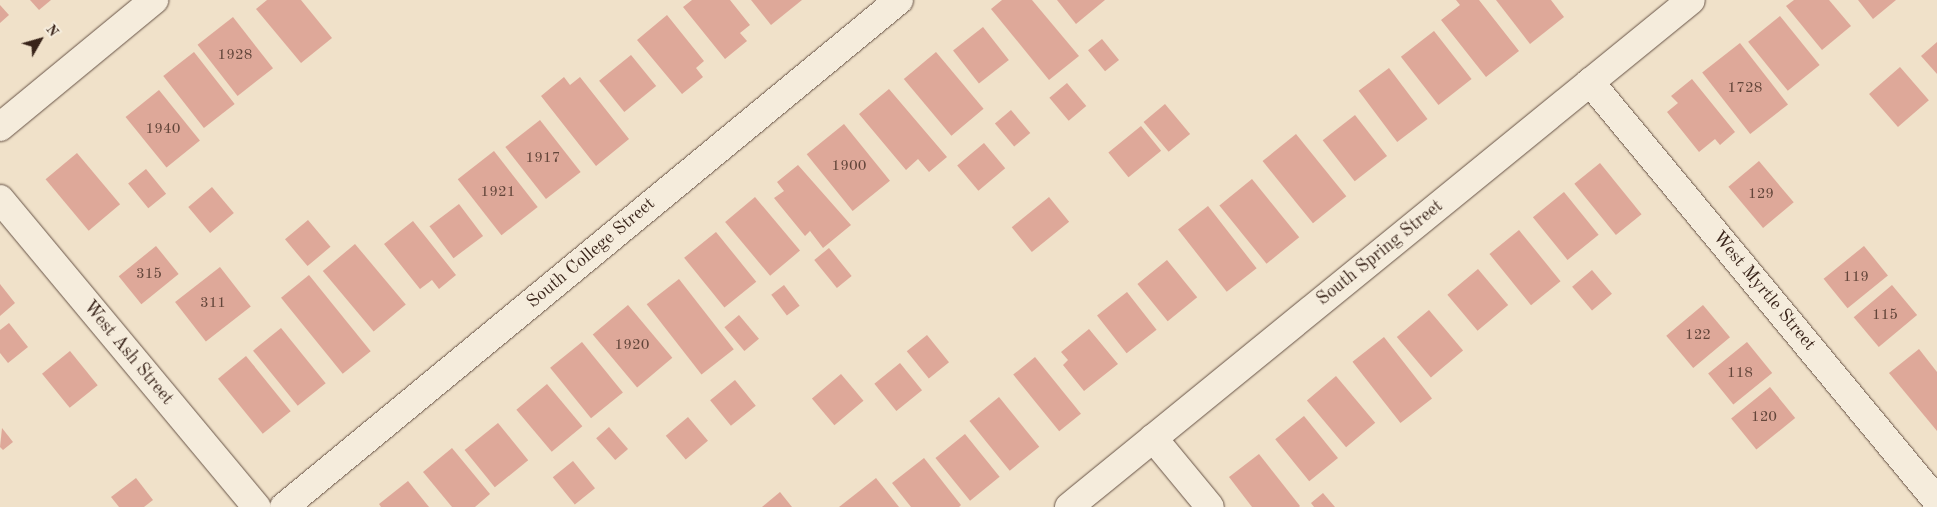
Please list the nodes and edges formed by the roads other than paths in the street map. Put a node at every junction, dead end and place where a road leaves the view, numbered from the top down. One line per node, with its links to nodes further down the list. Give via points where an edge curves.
1 (154, 0): 5 (street)
2 (899, 0): 10 (street, South College Street)
3 (1691, 0): 4 (street, South Spring Street)
4 (1590, 82): 7 (street, South Spring Street); 8 (street, West Myrtle Street)
5 (0, 127)
6 (0, 199): 9 (street, West Ash Street)
7 (1153, 438): 11 (street, South Spring Street); 12 (street)
8 (1937, 501)
9 (257, 507)
10 (284, 507)
11 (1069, 507)
12 (1210, 507)

